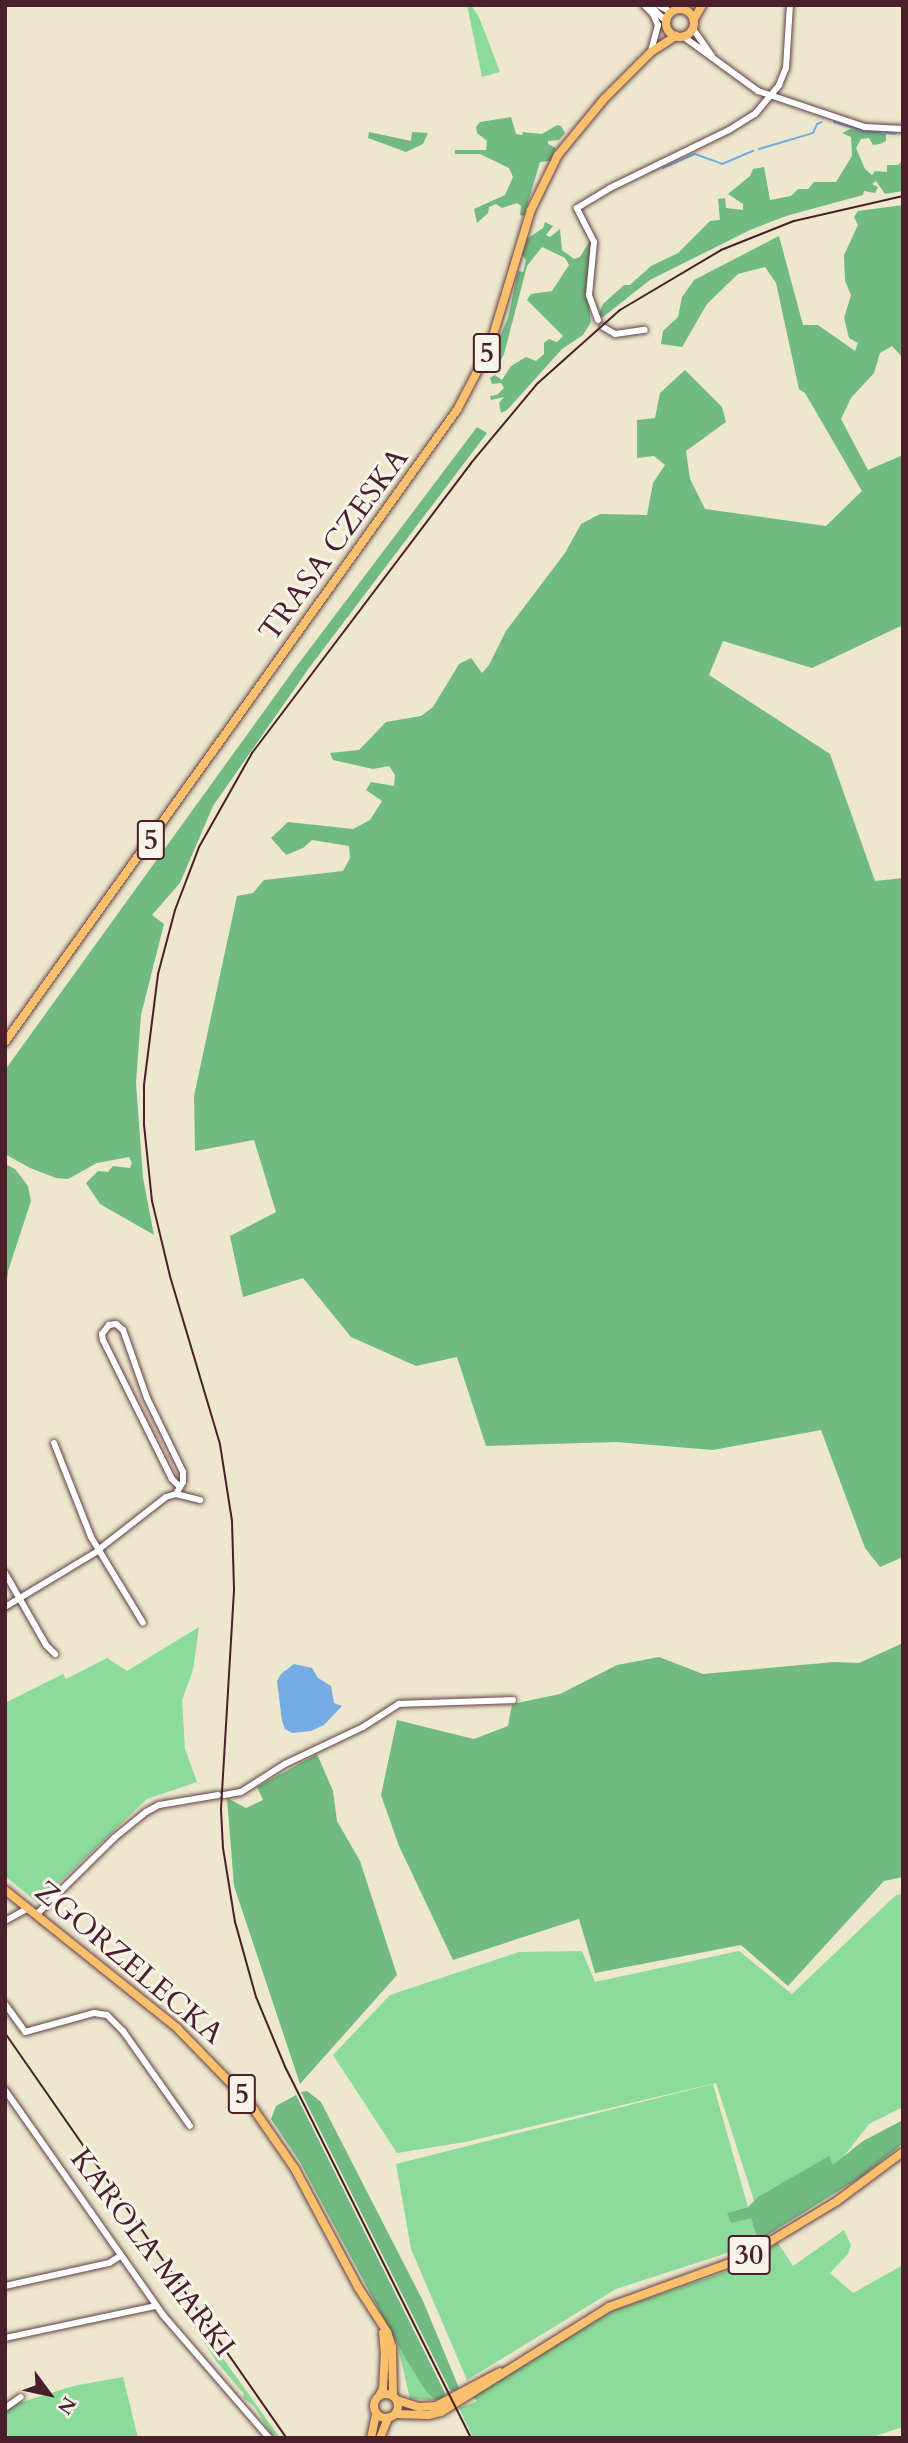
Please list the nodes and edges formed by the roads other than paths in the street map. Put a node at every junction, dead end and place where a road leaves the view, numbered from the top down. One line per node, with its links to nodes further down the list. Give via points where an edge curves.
1 (646, 5): 8 (street); 11 (street, via 658,25)
2 (658, 5): 6 (street)
3 (702, 5): 7 (main road)
4 (790, 5): 13 (street, via 786,68)
5 (690, 7): 6 (main road); 7 (main road)
6 (671, 12): 8 (main road, 5)
7 (694, 19): 9 (main road)
8 (667, 24): 10 (main road); 11 (main road, TRASA CZESKA / 5)
9 (693, 29): 10 (main road, 5); 12 (street)
10 (680, 36): 11 (main road, TRASA CZESKA / 5); 12 (street)
11 (651, 52): 16 (main road, TRASA CZESKA / 5, via 583,122 545,178 527,222 495,334 453,417)
12 (715, 61): 13 (street)
13 (770, 96): 14 (street, via 865,127); 15 (street, via 743,122 577,208 595,245 589,295 601,323 615,334)
14 (903, 129)
15 (645, 330)
16 (5, 1042)
17 (54, 1443): 21 (street)
18 (180, 1487): 18 (street, via 103,1340 109,1325 121,1327 132,1350 147,1398 183,1472); 19 (street)
19 (176, 1494): 20 (street); 21 (street, via 156,1502)
20 (200, 1500)
21 (98, 1550): 23 (street); 25 (street)
22 (5, 1573): 23 (street)
23 (19, 1599): 24 (street); 26 (street)
24 (5, 1607)
25 (143, 1623)
26 (55, 1654)
27 (513, 1700): 30 (street, via 399,1704 241,1792 159,1805 114,1838)
28 (5, 1890): 29 (main road, ZGORZELECKA / 5)
29 (28, 1908): 30 (main road, ZGORZELECKA / 5); 31 (street)
30 (36, 1915): 39 (main road, ZGORZELECKA / 5, via 177,2028 242,2094 295,2169)
31 (5, 1921)
32 (5, 2004): 34 (street, via 25,2032 94,2013 107,2015)
33 (5, 2090): 36 (street, KAROLA MIARKI)
34 (190, 2126)
35 (903, 2152): 41 (main road, 30, via 860,2185 755,2251 720,2269 616,2304)
36 (120, 2256): 37 (street, via 109,2263); 38 (street, KAROLA MIARKI)
37 (5, 2286)
38 (156, 2306): 40 (street); 48 (street, KAROLA MIARKI)
39 (378, 2320): 42 (main road, ZGORZELECKA / 5, via 386,2346); 44 (main road, ZGORZELECKA / 5, via 392,2347)
40 (5, 2338)
41 (512, 2367): 44 (main road, 30, via 433,2407); 47 (main road, 30, via 441,2412)
42 (379, 2396): 44 (main road); 46 (main road, 5, via 374,2404)
43 (21, 2397): 45 (street)
44 (395, 2398): 47 (main road, 5)
45 (5, 2408)
46 (376, 2414): 47 (main road); 49 (main road, 5)
47 (392, 2416): 50 (main road, 5)
48 (269, 2438)
49 (371, 2438)
50 (380, 2438)

